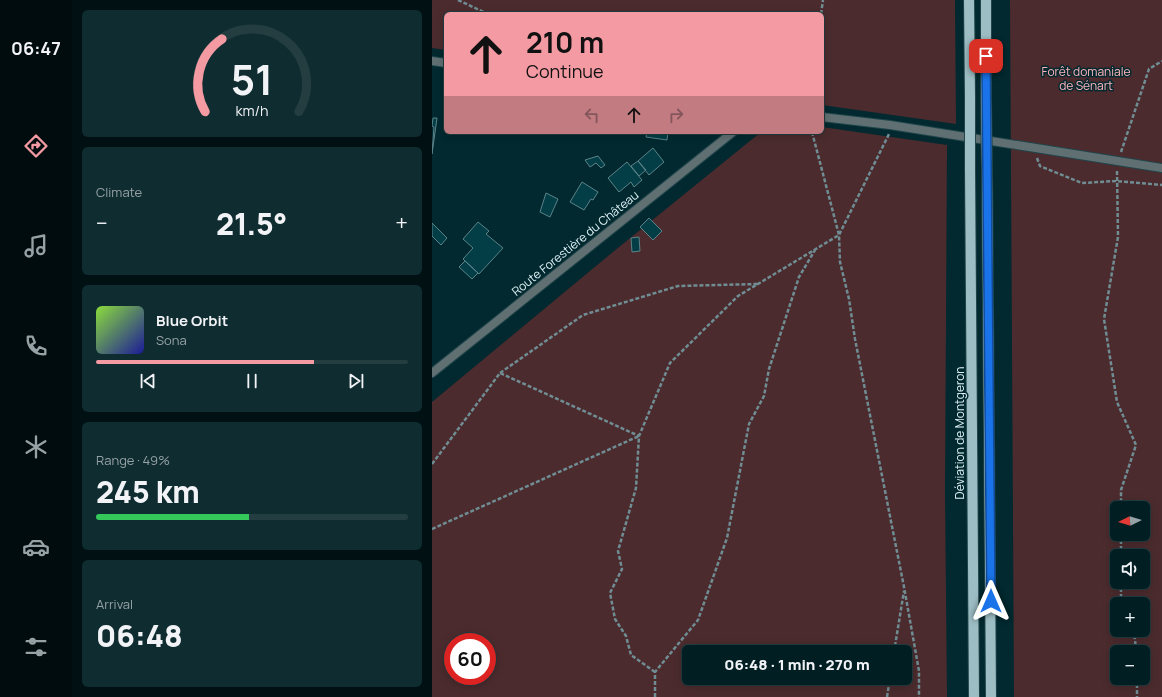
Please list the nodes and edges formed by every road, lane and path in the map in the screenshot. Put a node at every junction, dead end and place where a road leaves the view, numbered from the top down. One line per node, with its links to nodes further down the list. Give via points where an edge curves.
1 (458, 0): 5 (path)
2 (823, 0): 6 (path)
3 (970, 0): 36 (main road, Déviation de Montgeron, bridge)
4 (986, 0): 37 (main road, bridge)
5 (484, 12)
6 (821, 12)
7 (1162, 60): 15 (path, via 1149,69)
8 (432, 61): 9 (street)
9 (444, 63)
10 (824, 117): 11 (street)
11 (890, 126): 15 (street); 19 (path, via 890,132)
12 (731, 134): 22 (street, Route Forestière du Château)
13 (813, 134): 19 (path)
14 (1035, 154): 17 (path, via 1040,166 1082,183)
15 (1118, 162): 16 (street); 17 (path)
16 (1162, 168)
17 (1116, 181): 18 (path); 26 (path, via 1118,237 1104,319 1116,402 1136,446 1121,490)
18 (1162, 185)
19 (839, 235): 20 (path); 28 (path, via 840,262)
20 (815, 249): 21 (path); 30 (path, via 799,277 769,369 764,396 749,424 727,538 698,620)
21 (758, 284): 23 (path, via 678,286 583,315); 24 (path, via 738,296 670,364)
22 (432, 373)
23 (500, 374): 24 (path); 25 (path)
24 (639, 436): 27 (path); 30 (path, via 636,488 618,551 622,569 610,593 615,619 626,636 631,654)
25 (432, 464)
26 (1121, 501)
27 (432, 529)
28 (904, 588): 29 (path); 35 (path, via 919,672)
29 (895, 645)
30 (656, 672): 33 (path)
31 (889, 685): 34 (path)
32 (1137, 685): 38 (path)
33 (655, 697)
34 (887, 697)
35 (919, 697)
36 (974, 697)
37 (991, 697)
38 (1137, 697)

